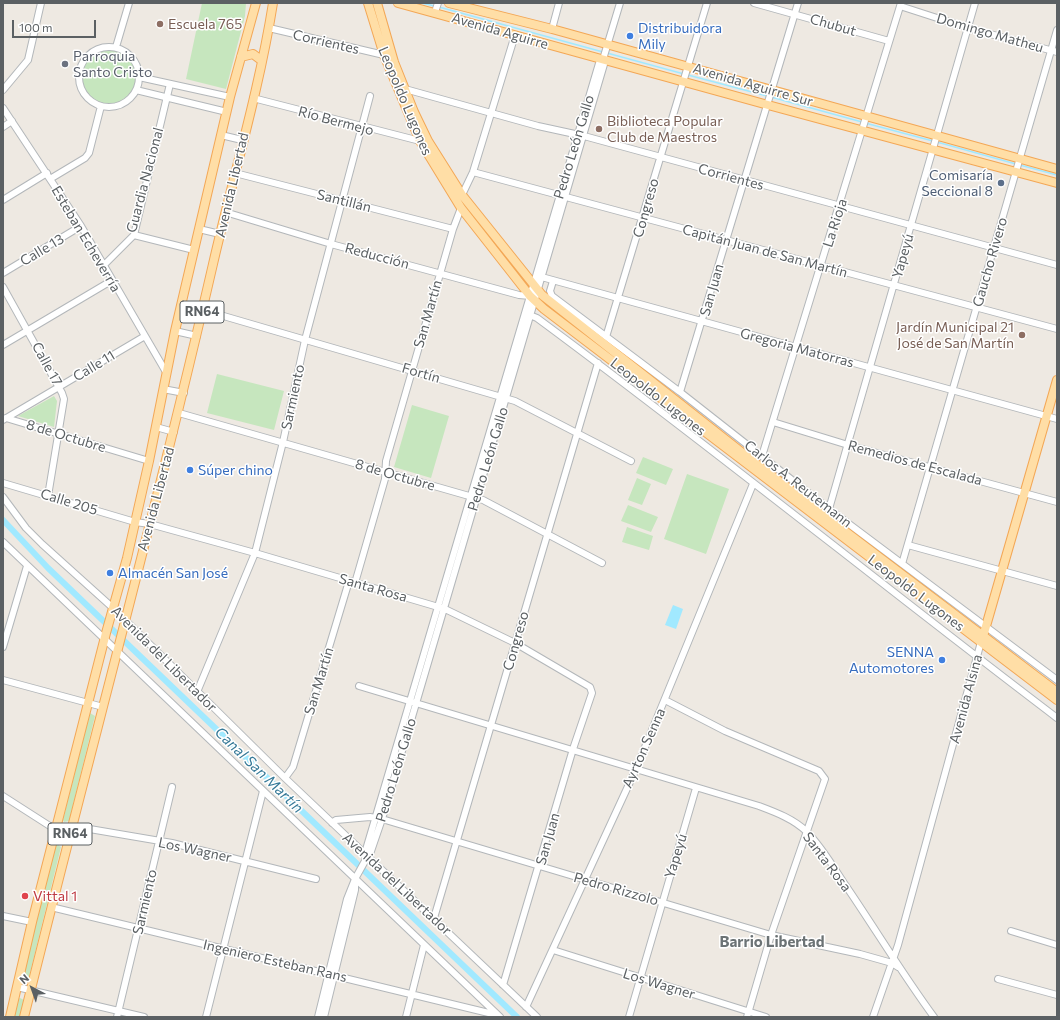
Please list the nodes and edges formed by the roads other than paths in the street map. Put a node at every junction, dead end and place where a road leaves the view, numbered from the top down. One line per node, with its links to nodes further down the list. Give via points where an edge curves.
1 (41, 3): 38 (street, via 28,60)
2 (128, 3): 27 (street)
3 (250, 3): 19 (main road)
4 (256, 3): 19 (main road, Avenida Libertad / RN64)
5 (273, 3): 20 (main road, Avenida Libertad / RN64)
6 (368, 3): 29 (main road, Leopoldo Lugones)
7 (377, 3): 37 (main road, Leopoldo Lugones, via 394,62)
8 (398, 3): 17 (main road, Avenida Aguirre)
9 (449, 3): 22 (main road, Avenida Aguirre Sur)
10 (559, 3): 22 (street)
11 (620, 3): 26 (street, Pedro León Gallo)
12 (707, 3): 33 (street)
13 (754, 3): 18 (street, Chubut)
14 (798, 3): 18 (street, San Juan)
15 (975, 3): 21 (street, Yapeyú)
16 (901, 5): 21 (street, Domingo Matheu); 25 (street)
17 (437, 7): 24 (main road, Avenida Aguirre)
18 (795, 14): 25 (street, Chubut); 44 (street, San Juan)
19 (248, 28): 30 (main road, Avenida Libertad / RN64)
20 (269, 28): 29 (street, Corrientes); 32 (main road, Avenida Libertad / RN64)
21 (968, 28): 28 (street, Domingo Matheu); 58 (street, Yapeyú)
22 (552, 29): 26 (main road, Avenida Aguirre Sur)
23 (1057, 30): 28 (street, Gaucho Rivero)
24 (515, 35): 31 (main road, Avenida Aguirre); 48 (street)
25 (890, 41): 49 (street)
26 (607, 46): 31 (street, Pedro León Gallo); 33 (main road, Avenida Aguirre Sur)
27 (116, 47): 34 (street, via 126,51 133,58 138,67); 45 (street, via 101,48 87,56 78,75 84,95)
28 (1054, 51): 60 (street, Gaucho Rivero)
29 (384, 55): 57 (main road, Leopoldo Lugones)
30 (242, 57): 32 (main road, via 253,54); 42 (main road, Avenida Libertad / RN64)
31 (603, 59): 35 (main road, Avenida Aguirre Sur); 55 (street, Pedro León Gallo)
32 (261, 60): 43 (main road, Avenida Libertad / RN64)
33 (687, 69): 35 (street, Congreso); 44 (main road, Avenida Aguirre Sur)
34 (139, 77): 36 (street); 39 (street)
35 (683, 80): 44 (main road, Avenida Aguirre Sur); 59 (street, Congreso)
36 (170, 84): 41 (street, Guardia Nacional); 42 (street)
37 (405, 89): 48 (street, Corrientes); 69 (main road, Leopoldo Lugones, via 428,140)
38 (3, 90)
39 (136, 90): 41 (street); 45 (street, via 130,99 121,105)
40 (370, 96): 52 (street, Sarmiento)
41 (166, 97): 47 (street); 82 (street, Guardia Nacional)
42 (230, 97): 47 (main road, Avenida Libertad / RN64)
43 (253, 98): 52 (street, Río Bermejo); 56 (main road, Avenida Libertad / RN64)
44 (770, 98): 49 (main road, Avenida Aguirre Sur); 53 (main road, Avenida Aguirre Sur); 67 (street, San Juan)
45 (101, 106): 66 (street, via 89,153)
46 (3, 108): 50 (street, Esteban Echeverría)
47 (227, 112): 54 (main road, Avenida Libertad / RN64)
48 (491, 112): 55 (street, Corrientes); 64 (street)
49 (867, 118): 53 (street, La Rioja); 58 (main road, Avenida Aguirre Sur)
50 (12, 121): 51 (street); 65 (street, Esteban Echeverría)
51 (3, 127)
52 (360, 127): 57 (street, Río Bermejo); 72 (street, Sarmiento)
53 (863, 129): 58 (main road, Avenida Aguirre Sur); 73 (street, La Rioja)
54 (221, 135): 56 (street); 79 (main road, Avenida Libertad / RN64)
55 (581, 135): 59 (street, Corrientes); 70 (street, Pedro León Gallo)
56 (242, 140): 63 (main road, Avenida Libertad / RN64)
57 (420, 141): 74 (main road, Leopoldo Lugones)
58 (935, 143): 60 (main road, Avenida Aguirre Sur); 62 (main road, Avenida Aguirre Sur); 78 (street, Yapeyú)
59 (661, 157): 67 (street, Corrientes); 76 (street, Congreso)
60 (1019, 160): 61 (main road, Avenida Aguirre Sur); 62 (street, Gaucho Rivero)
61 (1057, 169)
62 (1016, 170): 68 (main road, Avenida Aguirre Sur); 85 (street, Gaucho Rivero)
63 (235, 172): 72 (street, Santillán); 75 (main road, Avenida Libertad / RN64)
64 (473, 172): 69 (street); 70 (street, Capitán Juan de San Martín)
65 (47, 173): 66 (street, Esteban Echeverría); 71 (street)
66 (50, 179): 77 (street, Esteban Echeverría)
67 (746, 181): 73 (street, Corrientes); 83 (street, San Juan)
68 (1057, 183)
69 (462, 195): 97 (main road, Leopoldo Lugones)
70 (563, 197): 76 (street, Capitán Juan de San Martín); 92 (street, Pedro León Gallo)
71 (3, 200)
72 (343, 200): 80 (street, Santillán); 84 (street, Sarmiento)
73 (840, 206): 78 (street, Corrientes); 88 (street, La Rioja)
74 (461, 208): 80 (street, San Martín); 98 (main road, Leopoldo Lugones)
75 (226, 212): 81 (main road, Avenida Libertad / RN64); 84 (street, Reducción)
76 (643, 219): 83 (street, Capitán Juan de San Martín); 99 (street, Congreso)
77 (81, 226): 89 (street, Esteban Echeverría); 90 (street, Calle 13)
78 (911, 226): 85 (street, Corrientes); 95 (street, Yapeyú)
79 (199, 229): 81 (street); 86 (main road, Avenida Libertad / RN64)
80 (453, 229): 91 (street, San Martín)
81 (220, 234): 101 (main road, Avenida Libertad / RN64)
82 (134, 235): 86 (street); 89 (street, Guardia Nacional)
83 (727, 240): 88 (street, Capitán Juan de San Martín); 103 (street, San Juan)
84 (332, 244): 91 (street, Reducción); 110 (street, Sarmiento)
85 (994, 247): 87 (street, Corrientes); 100 (street, Gaucho Rivero)
86 (194, 250): 106 (main road, Avenida Libertad / RN64)
87 (1057, 264)
88 (821, 265): 95 (street, Capitán Juan de San Martín); 112 (street, La Rioja)
89 (103, 266): 93 (street, Esteban Echeverría)
90 (3, 273)
91 (440, 273): 98 (street, Reducción); 115 (street, San Martín)
92 (539, 276): 94 (street, Gregoria Matorras); 97 (street, Pedro León Gallo)
93 (112, 281): 105 (street); 107 (street, Esteban Echeverría)
94 (553, 281): 99 (street, Gregoria Matorras); 109 (street, Carlos A. Reutemann, via 550,291 552,296)
95 (894, 286): 100 (street, Capitán Juan de San Martín); 114 (street, Yapeyú)
96 (3, 287): 105 (street, Calle 17)
97 (536, 287): 98 (street, Pedro León Gallo); 166 (main road, Leopoldo Lugones, via 759,466)
98 (533, 298): 102 (street, Pedro León Gallo); 166 (main road, Leopoldo Lugones, via 756,472)
99 (619, 300): 103 (street, Gregoria Matorras); 109 (street, Congreso)
100 (976, 307): 104 (street, Capitán Juan de San Martín); 120 (street, Gaucho Rivero)
101 (203, 310): 108 (main road, Avenida Libertad / RN64); 110 (street, Fortín)
102 (528, 314): 113 (street); 123 (street, Pedro León Gallo)
103 (703, 322): 112 (street, Gregoria Matorras); 121 (street, San Juan)
104 (1057, 329)
105 (28, 330): 111 (street); 118 (street, Calle 17)
106 (175, 332): 108 (street); 116 (main road, Avenida Libertad / RN64)
107 (144, 336): 116 (street, Esteban Echeverría); 118 (street, Calle 11)
108 (197, 336): 122 (main road, Avenida Libertad / RN64)
109 (606, 337): 121 (street, Carlos A. Reutemann)
110 (305, 340): 115 (street, Fortín); 133 (street, Sarmiento)
111 (3, 345)
112 (796, 348): 114 (street, Gregoria Matorras); 128 (street, La Rioja)
113 (598, 363): 132 (street, Congreso); 141 (street)
114 (870, 367): 120 (street, Gregoria Matorras); 134 (street, Yapeyú)
115 (411, 370): 123 (street, Fortín); 139 (street, San Martín)
116 (166, 372): 119 (main road, Avenida Libertad / RN64)
117 (1057, 380): 125 (main road, Avenida Alsina)
118 (59, 387): 126 (street, Calle 11); 131 (street, Calle 17, via 64,400)
119 (163, 389): 122 (street); 129 (main road, Avenida Libertad / RN64)
120 (953, 390): 125 (street, Gregoria Matorras); 138 (street, Gaucho Rivero)
121 (680, 392): 135 (street, Carlos A. Reutemann)
122 (184, 393): 124 (main road, Avenida Libertad / RN64)
123 (503, 397): 132 (street, Fortín); 145 (street, Pedro León Gallo)
124 (179, 413): 130 (main road, Avenida Libertad / RN64); 133 (street, 8 de Octubre)
125 (1047, 416): 127 (street, Gregoria Matorras); 142 (main road, Avenida Alsina)
126 (5, 419): 131 (street, 8 de Octubre)
127 (1057, 419)
128 (774, 422): 134 (street, Remedios de Escalada); 135 (street, La Rioja)
129 (156, 427): 130 (street); 136 (main road, Avenida Libertad / RN64)
130 (174, 432): 149 (main road, Avenida Libertad / RN64)
131 (58, 433): 136 (street, 8 de Octubre); 143 (street, Calle 17)
132 (577, 433): 137 (street, Fortín); 150 (street, Congreso)
133 (283, 442): 139 (street, 8 de Octubre); 153 (street, Sarmiento)
134 (848, 445): 138 (street, Remedios de Escalada); 147 (street, Yapeyú)
135 (762, 456): 147 (street, Carlos A. Reutemann)
136 (149, 461): 148 (main road, Avenida Libertad / RN64)
137 (631, 461)
138 (930, 468): 142 (street, Remedios de Escalada); 152 (street, Gaucho Rivero)
139 (385, 473): 145 (street, 8 de Octubre); 158 (street, San Martín)
140 (3, 483): 143 (street, Calle 205)
141 (753, 484): 170 (street); 177 (street, Ayrton Senna)
142 (1025, 493): 146 (street, Remedios de Escalada); 157 (main road, Avenida Alsina)
143 (48, 496): 148 (street, Calle 205)
144 (3, 497): 162 (street, Avenida del Libertador, via 26,528)
145 (473, 497): 150 (street, 8 de Octubre); 160 (street, Pedro León Gallo); 161 (street, Pedro León Gallo)
146 (1057, 502)
147 (829, 509): 155 (street, Carlos A. Reutemann)
148 (135, 522): 149 (street, Santa Rosa); 162 (main road, Avenida Libertad / RN64)
149 (150, 524): 153 (street, Santa Rosa); 163 (main road, Avenida Libertad / RN64)
150 (546, 534): 154 (street, 8 de Octubre); 167 (street, Congreso)
151 (3, 542): 156 (street, Avenida del Libertador)
152 (908, 545): 155 (street, Gaucho Rivero); 157 (street)
153 (255, 553): 158 (street, Santa Rosa); 174 (street, Sarmiento)
154 (602, 563)
155 (902, 564): 164 (street, Carlos A. Reutemann)
156 (27, 566): 165 (street, Avenida del Libertador); 169 (street)
157 (1002, 571): 159 (street); 164 (main road, Avenida Alsina)
158 (352, 582): 160 (street, Santa Rosa); 186 (street, San Martín, via 293,767)
159 (1057, 586)
160 (437, 606): 161 (street, Santa Rosa); 180 (street, Pedro León Gallo)
161 (444, 608): 167 (street, Santa Rosa); 180 (street, Pedro León Gallo)
162 (112, 612): 163 (street, Avenida del Libertador); 165 (main road, Avenida Libertad / RN64)
163 (123, 623): 168 (main road, Avenida Libertad / RN64); 174 (street, Avenida del Libertador)
164 (986, 626): 166 (main road, Avenida Alsina); 172 (street, Carlos A. Reutemann)
165 (105, 636): 168 (street, Avenida del Libertador); 179 (main road, Avenida Libertad / RN64)
166 (982, 639): 170 (street, Avenida Alsina); 175 (main road, Leopoldo Lugones); 178 (main road, Leopoldo Lugones)
167 (515, 644): 176 (street, Santa Rosa, via 587,684); 183 (street, Congreso)
168 (117, 646): 181 (main road, Avenida Libertad / RN64); 189 (street, Avenida del Libertador)
169 (3, 647)
170 (977, 658): 182 (street); 216 (street, Avenida Alsina)
171 (3, 680): 179 (street)
172 (1057, 680)
173 (359, 686): 180 (street, Santa Rosa)
174 (197, 692): 186 (street, Avenida del Libertador)
175 (1057, 692)
176 (592, 693): 184 (street, San Juan)
177 (665, 700): 185 (street, Ayrton Senna); 195 (street, via 725,731 824,775 824,782)
178 (1057, 700)
179 (88, 703): 181 (street); 194 (main road, Avenida Libertad / RN64)
180 (413, 703): 183 (street, Santa Rosa); 191 (street, Pedro León Gallo)
181 (103, 707): 193 (main road, Avenida Libertad / RN64)
182 (1057, 718)
183 (492, 725): 184 (street, Santa Rosa); 197 (street, Congreso)
184 (573, 749): 185 (street, Santa Rosa); 200 (street, San Juan)
185 (636, 769): 188 (street, Santa Rosa); 203 (street, Ayrton Senna)
186 (285, 778): 192 (street, Avenida del Libertador)
187 (172, 788): 196 (street, Sarmiento)
188 (696, 788): 195 (street, Santa Rosa, via 774,812); 204 (street, Yapeyú)
189 (262, 791): 199 (street); 201 (street, Avenida del Libertador)
190 (3, 796): 194 (street)
191 (379, 818): 192 (street, Pedro Rizzolo, via 336,820); 197 (street, Pedro Rizzolo); 198 (street, Pedro León Gallo)
192 (332, 823): 198 (street, Avenida del Libertador)
193 (72, 827): 194 (street); 196 (street, Los Wagner); 205 (main road, Avenida Libertad / RN64)
194 (56, 830): 208 (main road, Avenida Libertad / RN64)
195 (806, 832): 211 (street); 216 (street, Santa Rosa, via 825,855)
196 (159, 842): 199 (street, Los Wagner); 209 (street, Sarmiento)
197 (457, 842): 200 (street, Pedro Rizzolo); 207 (street, Congreso)
198 (366, 857): 201 (street, Pedro León Gallo); 207 (street, Avenida del Libertador)
199 (244, 861): 202 (street, Los Wagner); 214 (street)
200 (540, 867): 203 (street, Pedro Rizzolo); 220 (street, San Juan)
201 (356, 877): 213 (street, Avenida del Libertador); 217 (street, Pedro León Gallo, via 347,899)
202 (316, 879)
203 (585, 880): 204 (street, Pedro Rizzolo); 215 (street, Ayrton Senna)
204 (662, 902): 211 (street, Pedro Rizzolo); 218 (street, Yapeyú)
205 (51, 907): 209 (street, Ingeniero Esteban Rans); 222 (main road, Avenida Libertad / RN64)
206 (3, 916): 208 (street)
207 (434, 918): 220 (street, Avenida del Libertador)
208 (32, 922): 221 (main road, Avenida Libertad / RN64)
209 (139, 928): 214 (street, Ingeniero Esteban Rans); 226 (street, Sarmiento)
210 (1011, 931): 212 (street)
211 (771, 935): 216 (street, Pedro Rizzolo); 227 (street)
212 (1057, 945)
213 (424, 946): 223 (street); 228 (street, Avenida del Libertador)
214 (222, 949): 217 (street, Ingeniero Esteban Rans); 232 (street)
215 (553, 950): 218 (street, Los Wagner); 225 (street, Ayrton Senna)
216 (893, 961): 239 (street, Avenida Alsina); 240 (street, Pedro Rizzolo)
217 (332, 974): 223 (street, Ingeniero Esteban Rans); 233 (street, Pedro León Gallo); 234 (street, Pedro León Gallo)
218 (641, 979): 227 (street, Los Wagner); 237 (street, Yapeyú)
219 (998, 979): 224 (street)
220 (503, 985): 225 (street, Avenida del Libertador)
221 (17, 987): 222 (street); 229 (main road, Avenida Libertad / RN64)
222 (31, 989): 226 (street); 230 (main road, Avenida Libertad / RN64)
223 (411, 994): 228 (street, Ingeniero Esteban Rans); 235 (street)
224 (1057, 995)
225 (526, 1006): 236 (street, Avenida del Libertador)
226 (118, 1014): 231 (street)
227 (748, 1014): 238 (street, Los Wagner)
228 (499, 1016)
229 (10, 1017)
230 (24, 1017)
231 (144, 1017)
232 (206, 1017)
233 (318, 1017)
234 (324, 1017)
235 (406, 1017)
236 (536, 1017)
237 (629, 1017)
238 (766, 1017)
239 (872, 1017)
240 (934, 1017)

